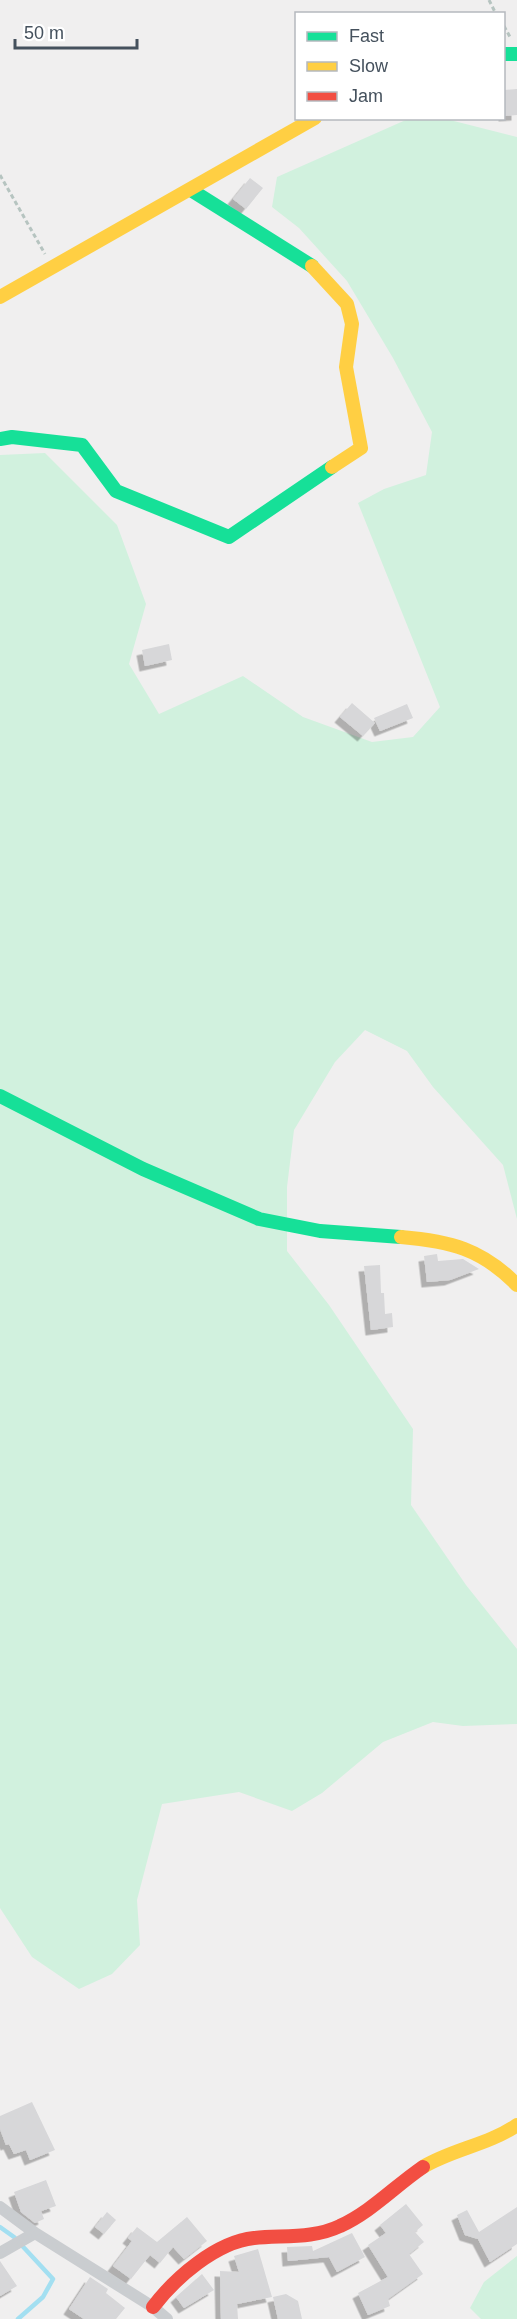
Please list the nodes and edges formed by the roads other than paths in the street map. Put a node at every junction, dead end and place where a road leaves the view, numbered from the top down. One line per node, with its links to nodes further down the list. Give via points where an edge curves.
1 (312, 120): 2 (street)
2 (191, 190): 3 (street); 4 (street, via 316,269 347,304 352,324 346,367 361,448 229,537 116,491 82,445)
3 (0, 297)
4 (0, 439)
5 (0, 1096): 6 (street, via 103,1151 253,1218 355,1235 432,1238 456,1243 478,1252)
6 (517, 1285)
7 (517, 2125): 11 (street, via 505,2135 435,2159 357,2217 330,2231 249,2238 213,2254 170,2283)
8 (0, 2208): 9 (street)
9 (35, 2233): 10 (street); 11 (street)
10 (0, 2253)
11 (153, 2307): 12 (street)
12 (167, 2319)

